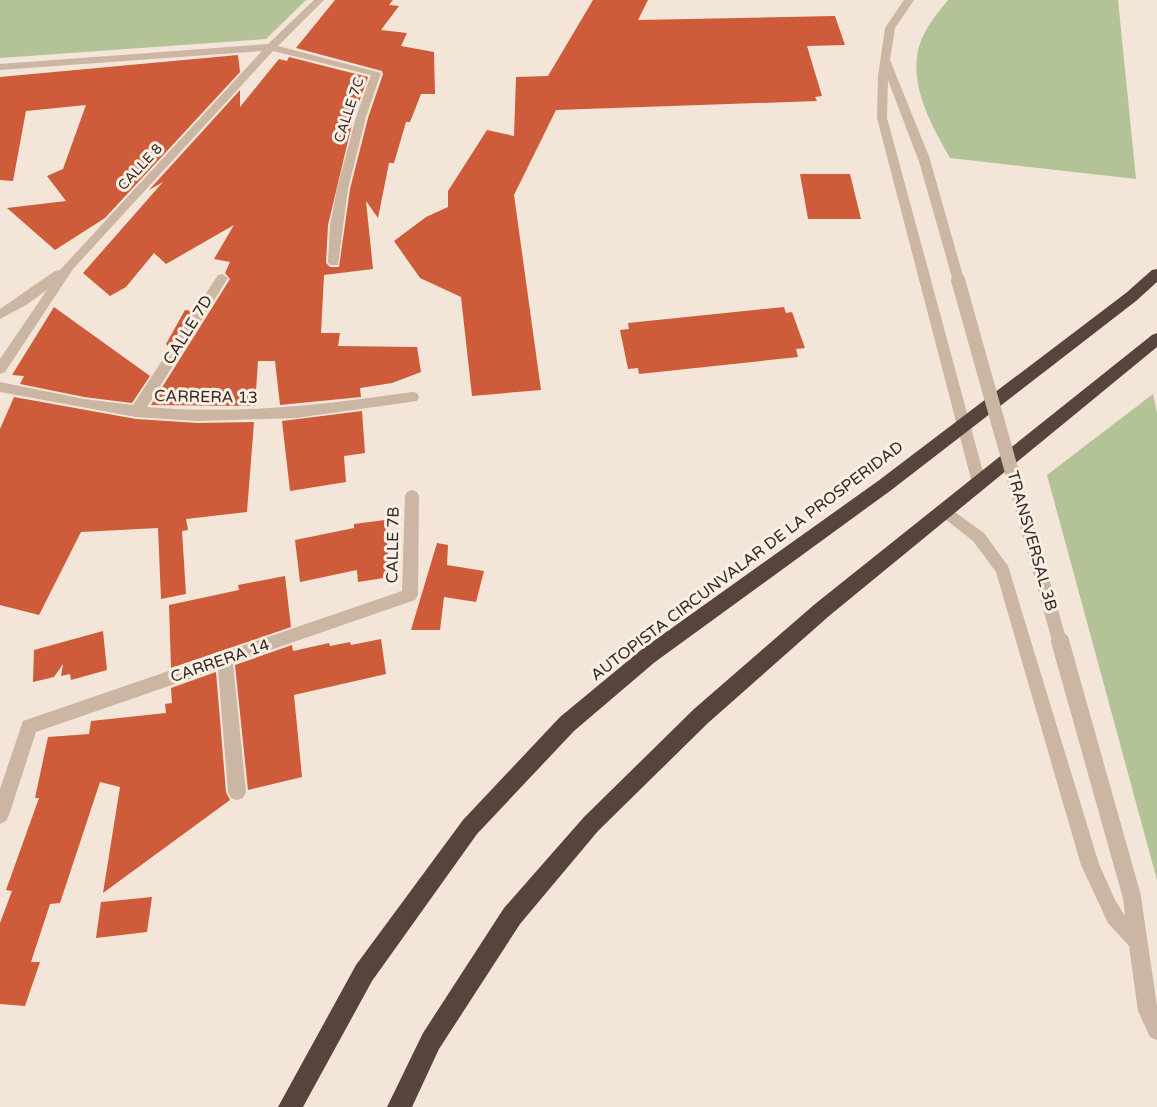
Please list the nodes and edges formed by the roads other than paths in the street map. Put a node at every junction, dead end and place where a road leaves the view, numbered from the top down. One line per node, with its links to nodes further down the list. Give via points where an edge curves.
1 (319, 0): 3 (street, CALLE 8)
2 (909, 0): 4 (street, via 890,27)
3 (271, 47): 5 (street); 6 (street, CALLE 7C, via 376,73 339,197); 7 (street, CALLE 8)
4 (885, 57): 16 (street, via 882,118); 24 (street, TRANSVERSAL 3B, bridge, via 924,159 1132,897)
5 (0, 67)
6 (334, 262)
7 (69, 266): 10 (street); 12 (street, CALLE 8)
8 (1157, 274): 16 (highway, AUTOPISTA CIRCUNVALAR DE LA PROSPERIDAD)
9 (222, 278): 15 (street, CALLE 7D)
10 (0, 315)
11 (1157, 339): 17 (highway)
12 (0, 369)
13 (0, 387): 15 (street, CARRERA 13)
14 (412, 397): 15 (street, CARRERA 13, via 320,411 227,416)
15 (136, 412)
16 (964, 425): 17 (street); 26 (highway, AUTOPISTA CIRCUNVALAR DE LA PROSPERIDAD, via 648,656 567,724 470,827 383,946)
17 (979, 483): 19 (highway)
18 (412, 496): 20 (street, CALLE 7B)
19 (945, 511): 24 (street, via 991,549 1003,571 1090,865 1108,907 1128,934); 27 (highway, via 822,610 701,716 591,824 512,916 431,1041)
20 (410, 595): 21 (street, CARRERA 14)
21 (225, 659): 22 (street); 23 (street, CARRERA 14, via 29,727)
22 (237, 792)
23 (0, 815)
24 (1138, 940): 25 (street, TRANSVERSAL 3B, via 1148,1011)
25 (1157, 1030)
26 (290, 1107)
27 (399, 1107)

